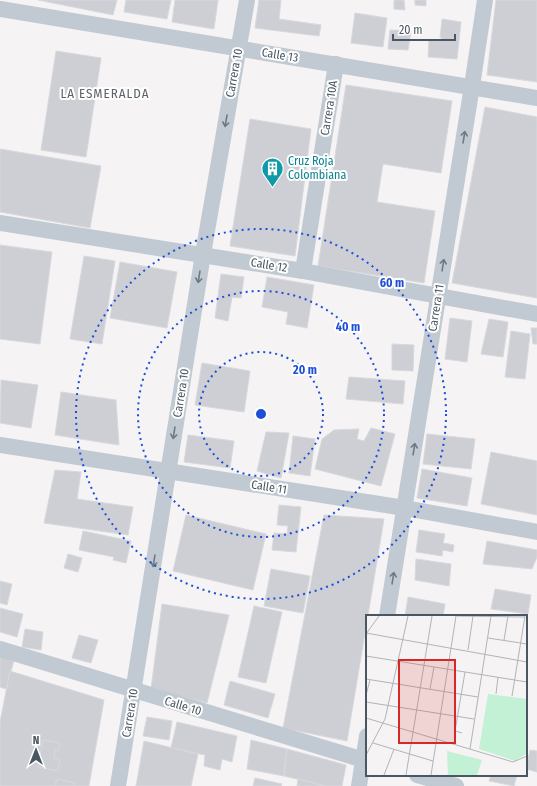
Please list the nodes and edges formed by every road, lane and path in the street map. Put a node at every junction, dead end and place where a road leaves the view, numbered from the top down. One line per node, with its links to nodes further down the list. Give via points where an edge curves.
1 (1, 0): 4 (street)
2 (247, 0): 6 (street, Carrera 10)
3 (485, 0): 8 (street, Carrera 11)
4 (0, 4)
5 (0, 9): 6 (street, Calle 13)
6 (238, 49): 7 (street, Calle 13); 11 (street, Carrera 10, one-way to 11)
7 (336, 64): 8 (street, Calle 13); 12 (street, Carrera 10A)
8 (472, 86): 9 (street, Calle 13); 13 (street, Carrera 11, one-way to 8)
9 (537, 98)
10 (0, 223): 11 (street, Calle 12)
11 (203, 254): 12 (street, Calle 12); 16 (street, Carrera 10, one-way to 16)
12 (303, 271): 13 (street, Calle 12)
13 (438, 295): 14 (street, Calle 12); 17 (street, Carrera 11, one-way to 13)
14 (537, 314)
15 (0, 445): 16 (street, Calle 11)
16 (168, 472): 17 (street, Calle 11); 21 (street, Carrera 10, one-way to 21)
17 (405, 508): 18 (street, Calle 11); 19 (street, Carrera 11, one-way to 17)
18 (537, 532)
19 (387, 615)
20 (0, 649): 21 (street, Calle 10)
21 (134, 691): 23 (street, Calle 10); 25 (street, Carrera 10)
22 (366, 748): 23 (street)
23 (365, 760): 26 (street)
24 (421, 776): 27 (street)
25 (118, 786)
26 (359, 786)
27 (456, 786)

